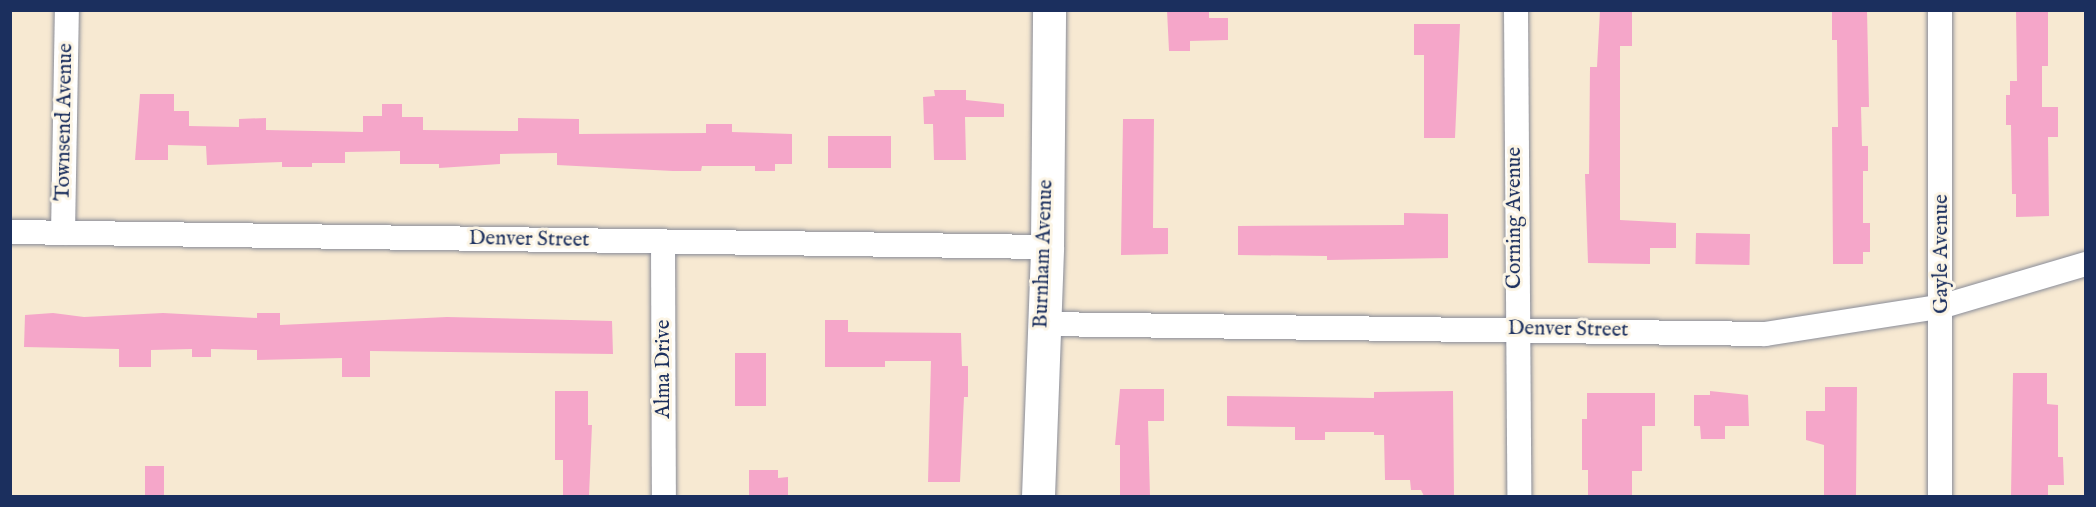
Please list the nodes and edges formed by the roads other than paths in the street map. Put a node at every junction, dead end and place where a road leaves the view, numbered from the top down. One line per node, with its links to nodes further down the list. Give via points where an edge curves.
1 (67, 10): 6 (street, Townsend Avenue)
2 (1049, 10): 8 (street, Burnham Avenue)
3 (1516, 10): 12 (street, Corning Avenue)
4 (1940, 10): 10 (street, Gayle Avenue)
5 (10, 232): 6 (street, Denver Street)
6 (63, 233): 7 (street, Denver Street)
7 (663, 242): 8 (street, Denver Street); 13 (street, Alma Drive)
8 (1047, 247): 11 (street, Burnham Avenue)
9 (2085, 264): 10 (street, Denver Street)
10 (1943, 306): 12 (street, Denver Street, via 1765,334); 16 (street, Gayle Avenue)
11 (1042, 324): 12 (street, Denver Street); 14 (street, Burnham Avenue)
12 (1515, 329): 15 (street, Corning Avenue)
13 (664, 496)
14 (1038, 496)
15 (1519, 496)
16 (1941, 496)

